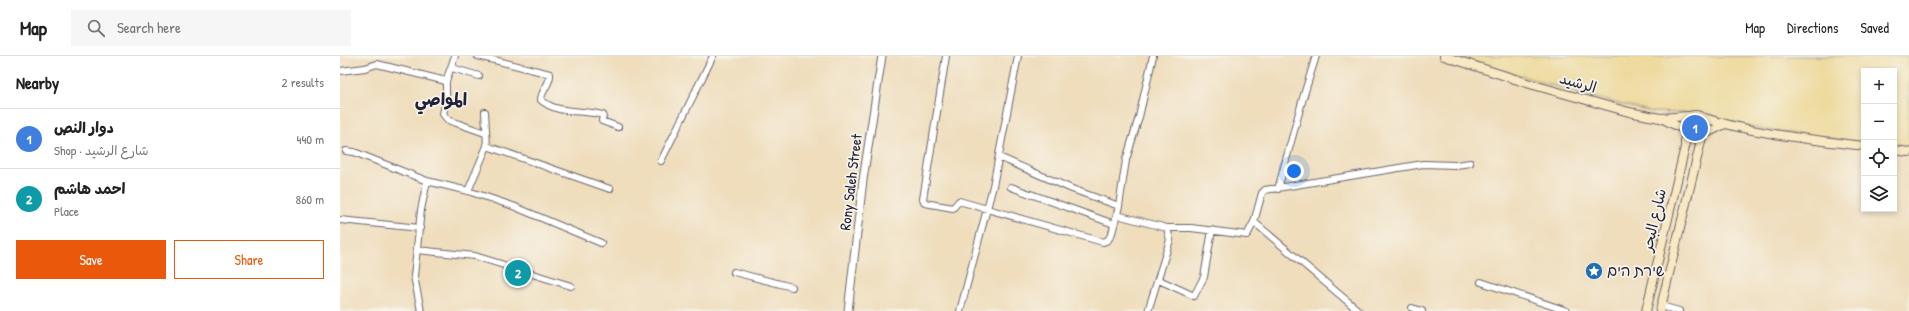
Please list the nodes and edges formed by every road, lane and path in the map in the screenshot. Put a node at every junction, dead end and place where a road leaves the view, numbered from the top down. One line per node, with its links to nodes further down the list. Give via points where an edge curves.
1 (455, 56): 10 (street)
2 (478, 56): 19 (street, via 550,74 551,79 541,96 545,104 560,110 594,112 603,115 602,121)
3 (714, 56): 29 (street)
4 (882, 56): 55 (street, Rony Saleh Street, via 863,180)
5 (946, 56): 37 (street, via 923,199 925,203 947,208 953,208 959,201)
6 (1018, 56): 28 (street)
7 (1153, 56): 36 (street, via 1126,160)
8 (1316, 56): 34 (street)
9 (1444, 56): 17 (main road, الرشيد, via 1530,84 1629,112)
10 (452, 68): 12 (street); 13 (street)
11 (340, 71): 13 (street, via 377,64)
12 (479, 76)
13 (446, 81): 21 (street, via 443,114 445,118)
14 (485, 112): 21 (street)
15 (1689, 116): 16 (main road); 17 (main road, الرشيد); 20 (main road, via 1684,122)
16 (1701, 117): 18 (main road); 22 (main road, via 1706,123)
17 (1660, 118): 20 (main road, الرشيد)
18 (1725, 124): 22 (main road); 24 (main road, via 1778,135)
19 (618, 127)
20 (1684, 132): 22 (main road, via 1695,140); 61 (main road, شارع البحر, via 1686,147)
21 (485, 133): 23 (street)
22 (1704, 135): 53 (main road, شارع البحر)
23 (487, 146): 33 (street); 35 (street)
24 (1861, 146)
25 (1897, 150): 27 (main road)
26 (346, 151): 31 (street)
27 (1909, 152)
28 (999, 156): 36 (street, via 1072,189); 37 (street)
29 (661, 161)
30 (1470, 163): 34 (street, via 1423,164)
31 (427, 181): 35 (street); 42 (street)
32 (1011, 187): 41 (street)
33 (610, 189)
34 (1278, 189): 40 (street, via 1265,190 1262,193)
35 (468, 191): 45 (street, via 513,206)
36 (1119, 206): 38 (street)
37 (986, 209): 41 (street, via 1103,242 1108,240); 56 (street)
38 (1116, 215): 41 (street); 43 (street)
39 (340, 220): 42 (street)
40 (1254, 222): 44 (street, via 1247,235); 58 (street)
41 (1114, 224)
42 (420, 228): 46 (street)
43 (1167, 228): 44 (street); 48 (street, via 1170,240)
44 (1212, 230): 48 (street, via 1204,277 1194,296)
45 (601, 243)
46 (417, 250): 50 (street, via 475,256); 54 (street, via 414,276)
47 (734, 272): 51 (street)
48 (1158, 280): 57 (street)
49 (1482, 282): 60 (street)
50 (571, 286)
51 (792, 287)
52 (1412, 308): 59 (street)
53 (1660, 308): 62 (street)
54 (421, 311)
55 (848, 311)
56 (960, 311)
57 (1148, 311)
58 (1359, 311)
59 (1422, 311)
60 (1567, 311)
61 (1646, 311)
62 (1678, 311)

